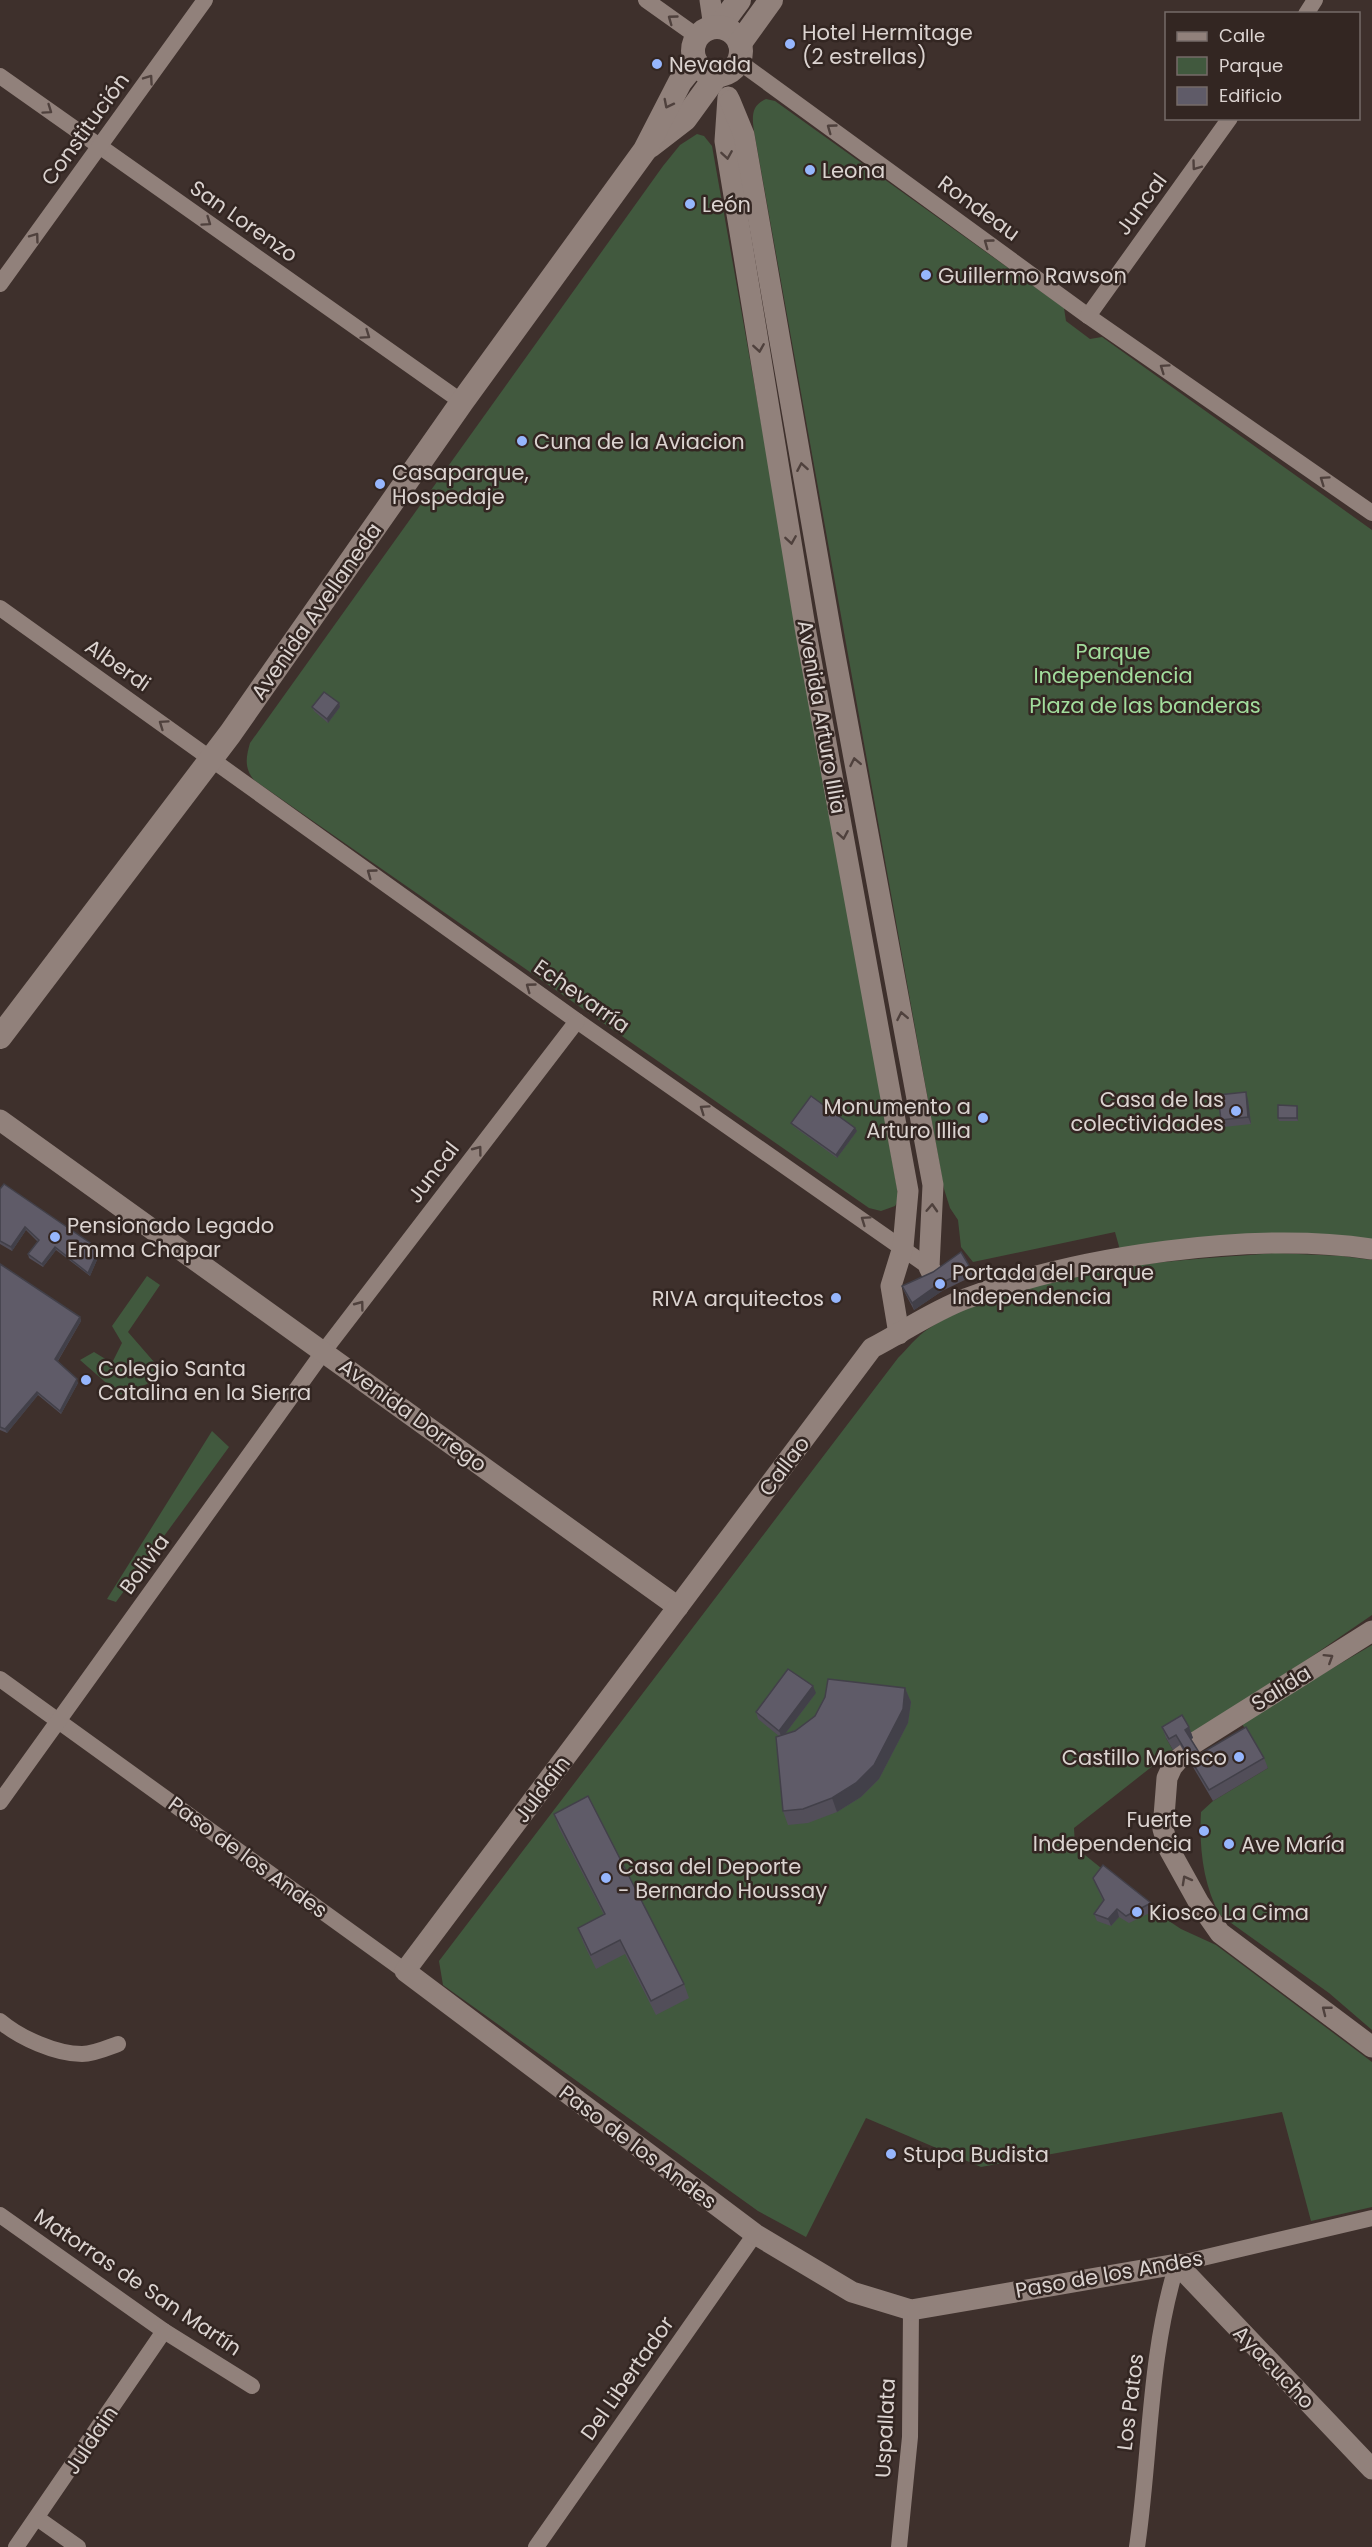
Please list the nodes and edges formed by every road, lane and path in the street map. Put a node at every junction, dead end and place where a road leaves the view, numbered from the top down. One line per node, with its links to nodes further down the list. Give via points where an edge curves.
1 (205, 0): 11 (street, Constitución, one-way to 1)
2 (646, 0): 6 (street, one-way to 2)
3 (710, 0): 6 (street)
4 (739, 0): 6 (main road)
5 (771, 0): 8 (main road, Avenida Avellaneda)
6 (710, 31): 7 (main road, via 694,46); 8 (main road, via 732,32)
7 (696, 62): 8 (main road, via 705,72); 12 (main road, Avenida Avellaneda, one-way to 12, via 680,82)
8 (730, 70): 12 (main road, Avenida Avellaneda, via 685,119); 14 (street, Rondeau, one-way to 8); 22 (street, Avenida Arturo Illia, one-way to 22, via 724,141 806,633 908,1191); 24 (street, Avenida Arturo Illia, one-way to 8, via 931,1174)
9 (0, 76): 11 (street, San Lorenzo, one-way to 11)
10 (1229, 120): 14 (street, Juncal, one-way to 14)
11 (100, 147): 13 (street, Constitución, one-way to 11); 15 (street, San Lorenzo, one-way to 15)
12 (645, 150): 15 (main road, Avenida Avellaneda)
13 (0, 284)
14 (1088, 315): 16 (street, Rondeau, one-way to 14)
15 (462, 402): 18 (main road, Avenida Avellaneda)
16 (1372, 513)
17 (0, 608): 18 (street, Alberdi, one-way to 17)
18 (211, 758): 19 (street, Echevarría, one-way to 18); 20 (main road, Avenida Avellaneda)
19 (577, 1021): 22 (street, Echevarría, one-way to 19); 26 (street, Juncal, one-way to 19)
20 (0, 1037)
21 (0, 1120): 26 (street, Avenida Dorrego)
22 (903, 1247): 24 (street, Echevarría); 25 (street, Avenida Arturo Illia, via 891,1286)
23 (1372, 1249): 24 (street, Callao, via 1288,1244 1176,1251 1074,1266 994,1289)
24 (939, 1286): 25 (street, Callao)
25 (898, 1334): 27 (street, Callao, via 872,1348)
26 (324, 1351): 27 (street, Avenida Dorrego); 30 (street, Bolivia)
27 (678, 1607): 32 (street, Juldain)
28 (1372, 1631): 35 (street, Salida, one-way to 28, via 1220,1933 1169,1850 1163,1829 1167,1778 1191,1745)
29 (0, 1679): 30 (street, Paso de los Andes)
30 (59, 1721): 31 (street, Bolivia); 32 (street, Paso de los Andes)
31 (0, 1802)
32 (405, 1971): 38 (street, Paso de los Andes)
33 (0, 2021): 34 (street, via 50,2048 81,2054)
34 (118, 2044)
35 (1372, 2047)
36 (0, 2215): 41 (street, Matorras de San Martín)
37 (1372, 2218): 39 (street, Paso de los Andes)
38 (755, 2235): 40 (street, Paso de los Andes, via 852,2292); 47 (street, Del Libertador)
39 (1177, 2264): 40 (street, Paso de los Andes); 43 (street, Ayacucho); 49 (street, Los Patos, via 1168,2294 1150,2401)
40 (911, 2310): 48 (street, Uspallata, via 910,2437)
41 (165, 2331): 42 (street, Matorras de San Martín); 44 (street, Juldain)
42 (252, 2386)
43 (1372, 2469)
44 (37, 2518): 45 (street, Juldain); 46 (street)
45 (16, 2547)
46 (78, 2547)
47 (536, 2547)
48 (899, 2547)
49 (1137, 2547)

